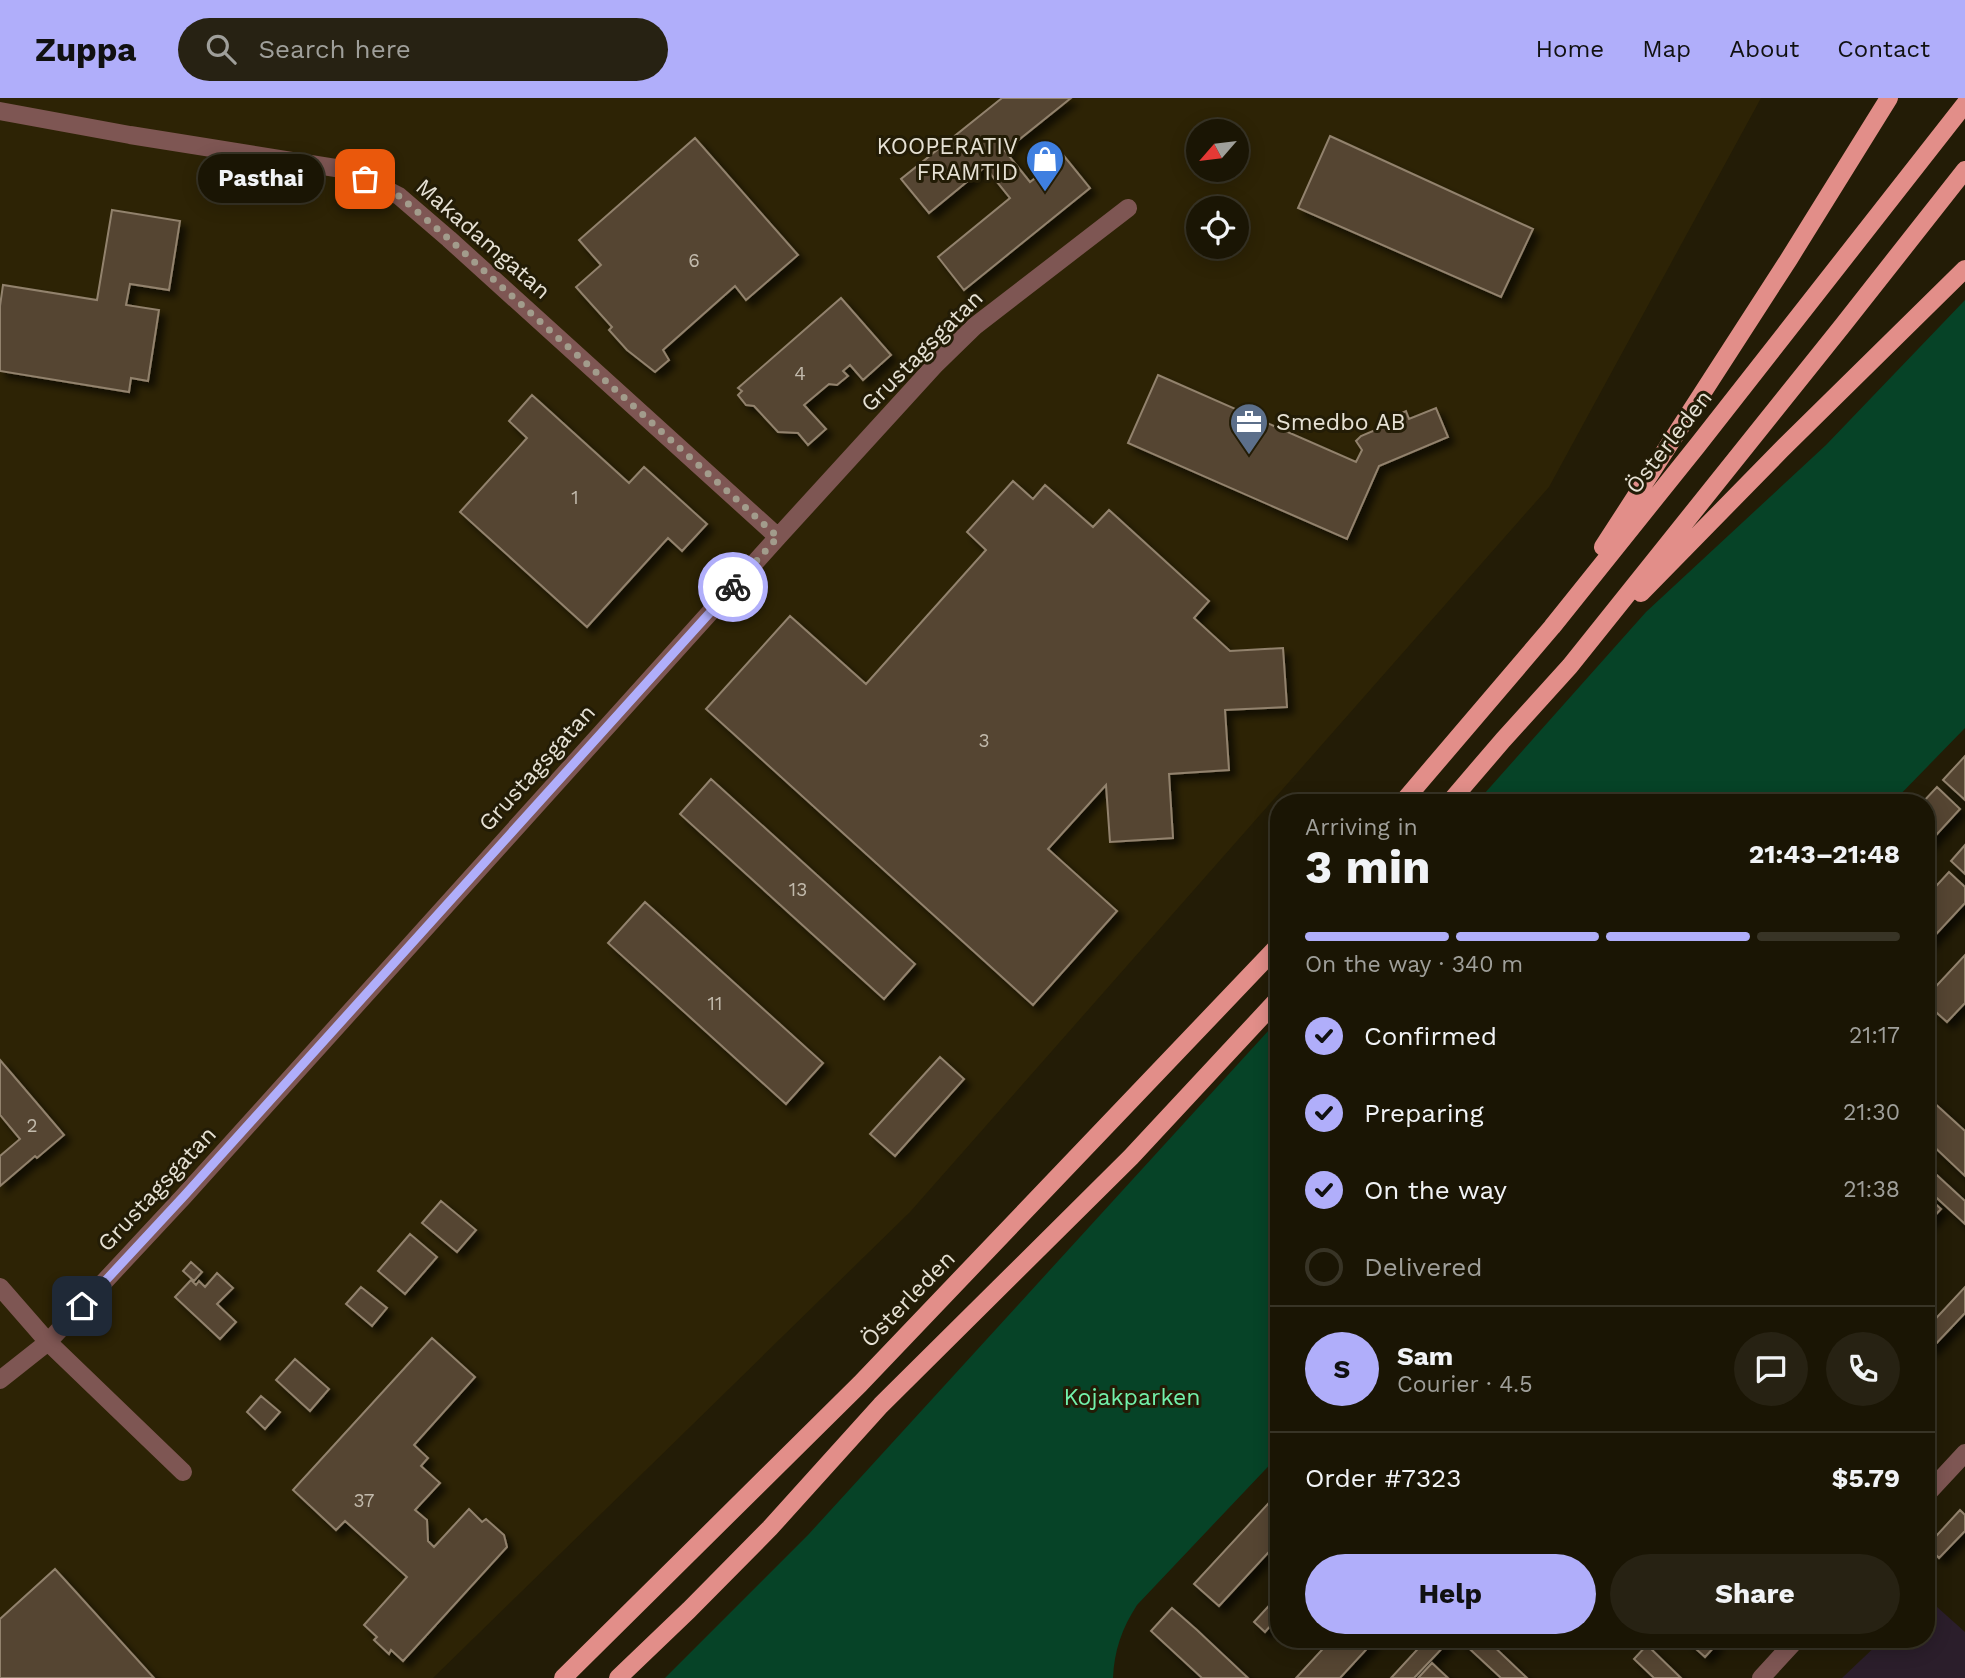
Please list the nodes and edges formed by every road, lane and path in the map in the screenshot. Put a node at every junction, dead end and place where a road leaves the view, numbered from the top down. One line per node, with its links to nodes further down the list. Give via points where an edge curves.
1 (1889, 98): 8 (main road)
2 (1965, 104): 8 (main road, Österleden)
3 (0, 111): 7 (street, Makadamgatan, via 348,170 399,196)
4 (1965, 170): 9 (main road)
5 (1128, 208): 7 (street, Grustagsgatan, via 975,326)
6 (1965, 269): 9 (main road)
7 (778, 537): 15 (street, Grustagsgatan)
8 (1552, 627): 10 (main road, Österleden)
9 (1570, 666): 11 (main road)
10 (1410, 794)
11 (1457, 794)
12 (1270, 954): 22 (main road, Österleden, via 860,1384)
13 (1270, 1008): 20 (main road, via 1131,1157 881,1405)
14 (0, 1287): 15 (street)
15 (48, 1342): 16 (street, Grustagsgatan); 18 (street)
16 (0, 1380)
17 (1965, 1453): 19 (street)
18 (183, 1472)
19 (1935, 1485)
20 (689, 1610): 23 (main road); 24 (main road)
21 (1789, 1648): 25 (street)
22 (563, 1678)
23 (618, 1678)
24 (625, 1678)
25 (1761, 1678)

